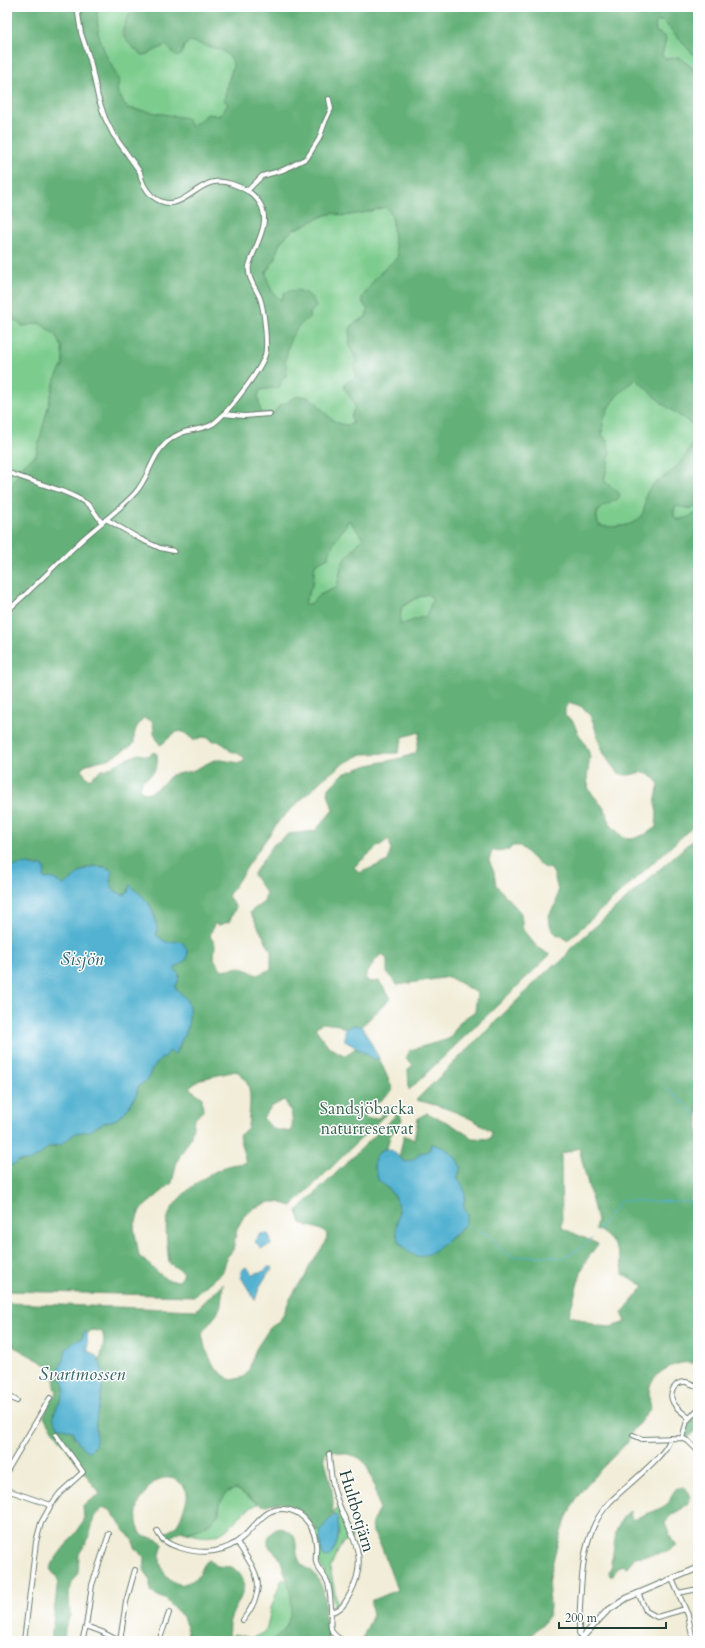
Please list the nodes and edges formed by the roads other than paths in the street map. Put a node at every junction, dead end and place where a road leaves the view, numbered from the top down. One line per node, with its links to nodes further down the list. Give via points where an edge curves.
1 (77, 7): 3 (street, via 81,33 108,126 140,172 141,180 150,193 161,200 176,202 214,182)
2 (329, 99): 3 (street, via 331,109 319,139 307,158 283,170 262,176)
3 (247, 191): 4 (street, via 260,204 264,216 249,272 260,298 266,348 260,365)
4 (222, 414): 5 (street); 7 (street, via 210,425 180,433 166,442 155,456 140,487)
5 (270, 414)
6 (7, 472): 8 (street, via 87,504)
7 (106, 519): 8 (street); 9 (street, via 136,538)
8 (102, 523): 10 (street)
9 (174, 551)
10 (7, 611)
11 (698, 1387): 16 (street, via 682,1382 676,1385 671,1394 675,1405)
12 (7, 1395): 14 (street)
13 (50, 1398): 23 (street)
14 (17, 1400)
15 (698, 1409): 16 (street)
16 (689, 1418): 20 (street)
17 (56, 1435): 25 (street, via 82,1472 64,1488)
18 (633, 1435): 19 (street, via 642,1439)
19 (670, 1438): 20 (street); 40 (street, via 662,1454 609,1502 593,1525 587,1541 578,1630)
20 (682, 1438): 21 (street)
21 (698, 1451)
22 (329, 1454): 36 (street, Hultbotjärn, via 335,1492 357,1545 360,1561 358,1577 348,1598 342,1608)
23 (7, 1471)
24 (7, 1490): 25 (street)
25 (51, 1505): 41 (street, via 41,1523 36,1542)
26 (157, 1531): 28 (street, via 167,1542 192,1551 218,1551)
27 (109, 1534): 39 (street, via 92,1585)
28 (237, 1542): 36 (street, via 263,1516 272,1511 290,1510 302,1516 314,1534 317,1546 316,1561 327,1580); 38 (street, via 254,1568 258,1581 255,1601)
29 (698, 1568): 31 (street)
30 (135, 1570): 43 (street, via 126,1602)
31 (672, 1579): 33 (street); 34 (street)
32 (698, 1589): 34 (street)
33 (638, 1593): 35 (street, via 646,1611 657,1617); 40 (street, via 607,1611)
34 (678, 1593): 35 (street)
35 (685, 1609): 46 (street)
36 (331, 1612): 45 (street, via 332,1630 335,1636)
37 (169, 1613): 44 (street)
38 (243, 1620)
39 (86, 1626): 42 (street); 43 (street)
40 (580, 1639)
41 (24, 1641)
42 (82, 1641)
43 (120, 1641)
44 (159, 1641)
45 (343, 1641)
46 (693, 1641)

